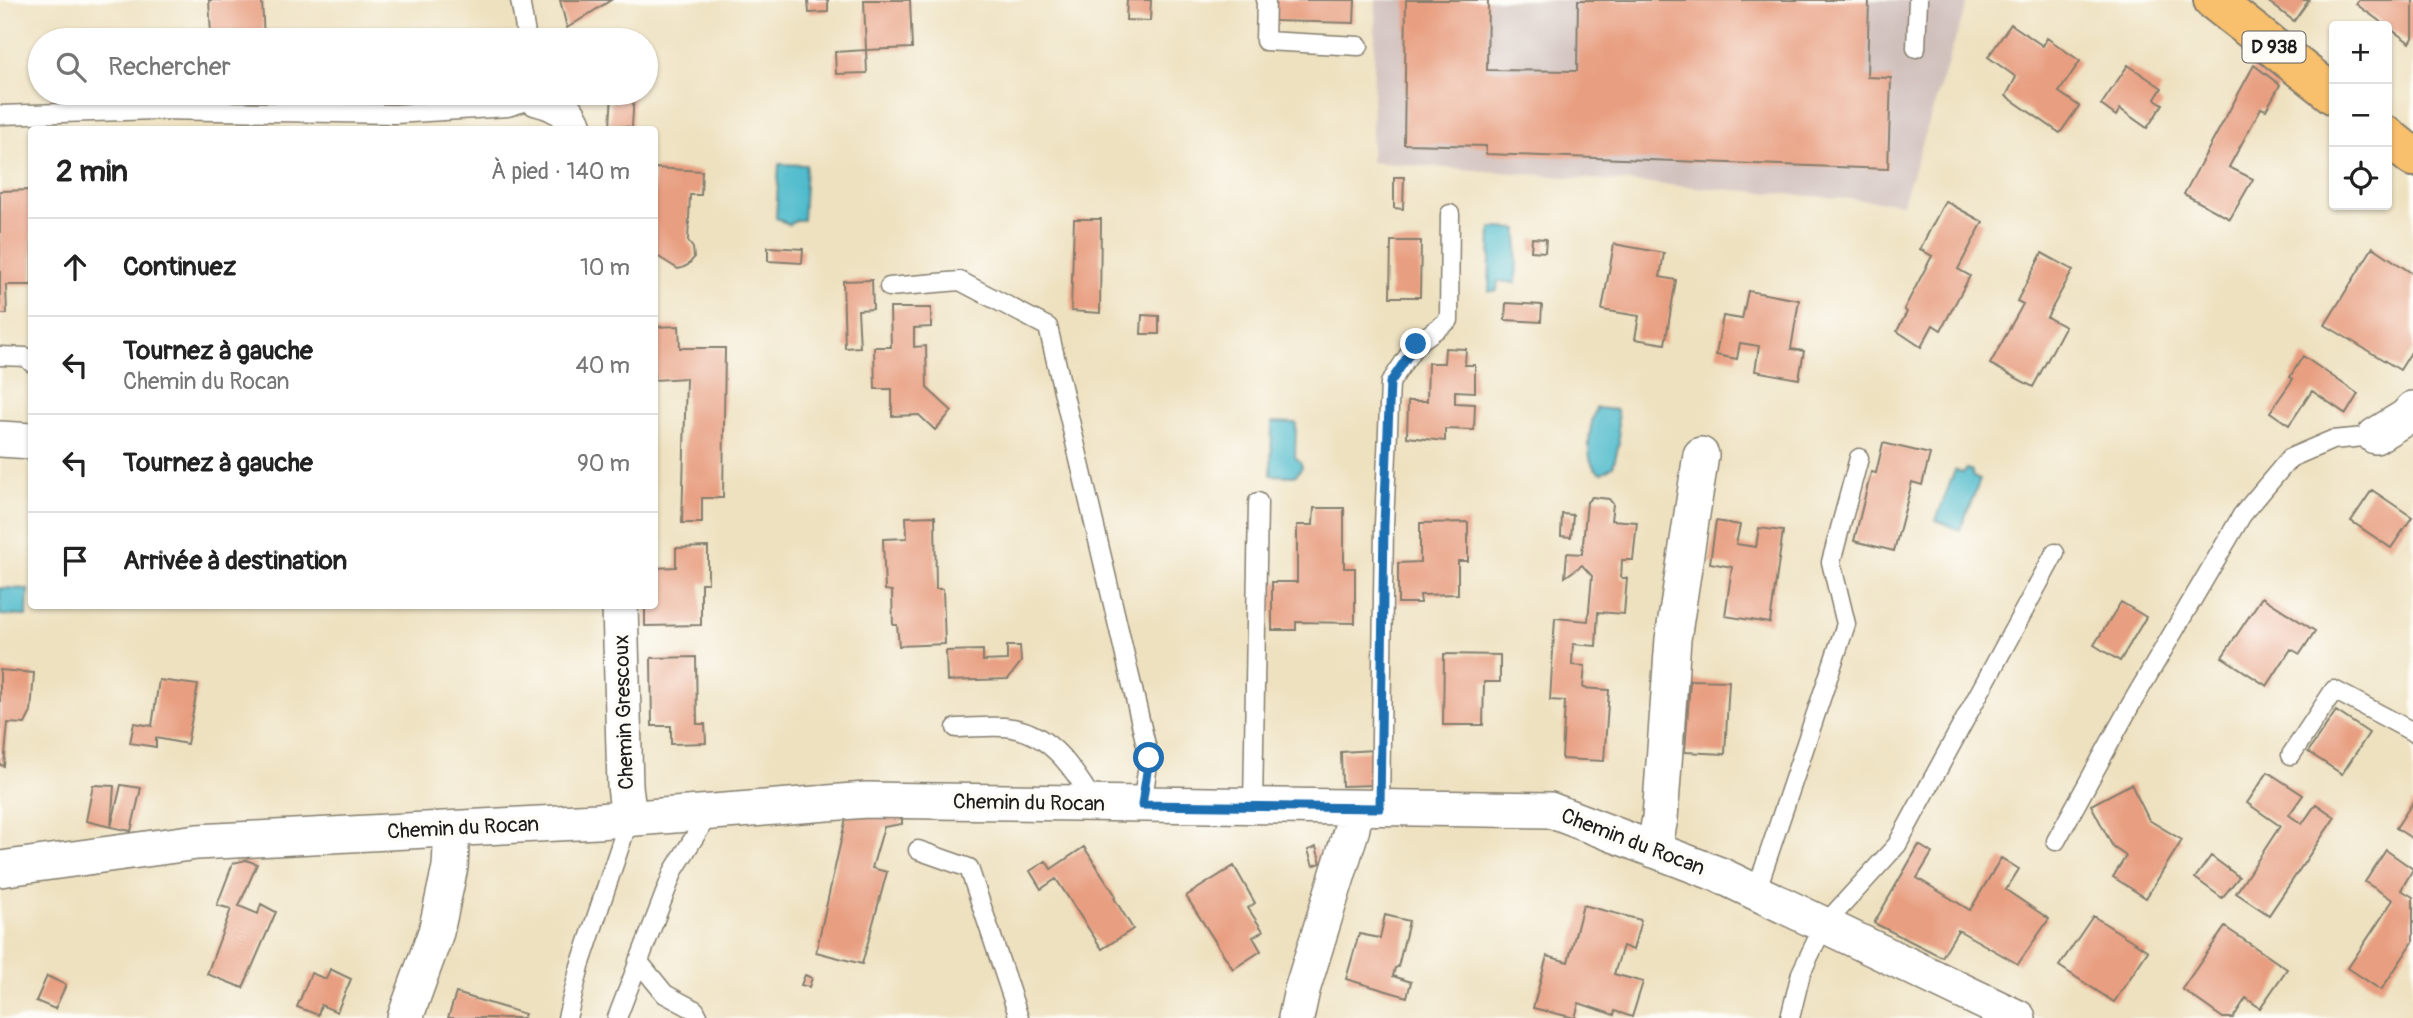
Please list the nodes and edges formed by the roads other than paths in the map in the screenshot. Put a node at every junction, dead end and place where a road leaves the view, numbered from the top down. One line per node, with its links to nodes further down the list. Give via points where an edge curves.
1 (520, 0): 5 (lane)
2 (1266, 0): 6 (lane, via 1265,41)
3 (1918, 0): 7 (lane)
4 (2213, 0): 8 (main road, D 938)
5 (525, 28)
6 (1359, 46)
7 (1916, 48)
8 (2329, 91)
9 (513, 105): 11 (lane, via 395,114 155,110)
10 (559, 105): 12 (street)
11 (0, 115)
12 (574, 126)
13 (2392, 140): 14 (main road)
14 (2413, 157)
15 (1450, 214): 34 (lane, via 1449,320 1416,344 1390,383)
16 (889, 287): 32 (lane, via 960,281 1048,327 1149,758)
17 (0, 356): 18 (lane)
18 (28, 359)
19 (2413, 409): 20 (street)
20 (2375, 436): 38 (lane, via 2332,440 2290,458 2242,515)
21 (0, 439): 22 (street)
22 (28, 441)
23 (1701, 455): 40 (street, via 1673,639)
24 (1858, 457): 42 (lane, via 1831,562 1846,624)
25 (1258, 502): 33 (lane)
26 (2055, 553): 43 (lane, via 1897,845)
27 (620, 609): 36 (street, Chemin Grescoux)
28 (956, 728): 31 (lane, via 1012,728 1043,739 1076,774)
29 (2413, 732): 30 (lane, via 2334,690)
30 (2291, 755)
31 (1095, 804): 32 (street, Chemin du Rocan); 35 (street, Chemin du Rocan, via 866,800)
32 (1142, 805): 33 (street, Chemin du Rocan)
33 (1253, 807): 34 (street, Chemin du Rocan)
34 (1368, 808): 40 (street, Chemin du Rocan, via 1550,810); 50 (street, via 1352,828)
35 (710, 812): 36 (street, Chemin du Rocan); 44 (lane, via 674,870)
36 (629, 819): 37 (street, Chemin du Rocan); 46 (lane)
37 (452, 829): 41 (street, Chemin du Rocan, via 197,842); 45 (street, via 450,867 436,932)
38 (2056, 841)
39 (918, 850): 49 (lane, via 969,868)
40 (1654, 850): 42 (street, Chemin du Rocan)
41 (0, 869)
42 (1756, 892): 43 (street, Chemin du Rocan)
43 (1824, 925): 51 (lane, via 1801,973); 52 (street, Chemin du Rocan)
44 (638, 961): 47 (lane); 48 (lane, via 665,994 695,1010)
45 (405, 1018)
46 (567, 1018)
47 (617, 1018)
48 (699, 1018)
49 (1019, 1018)
50 (1296, 1018)
51 (1790, 1018)
52 (2018, 1018)

